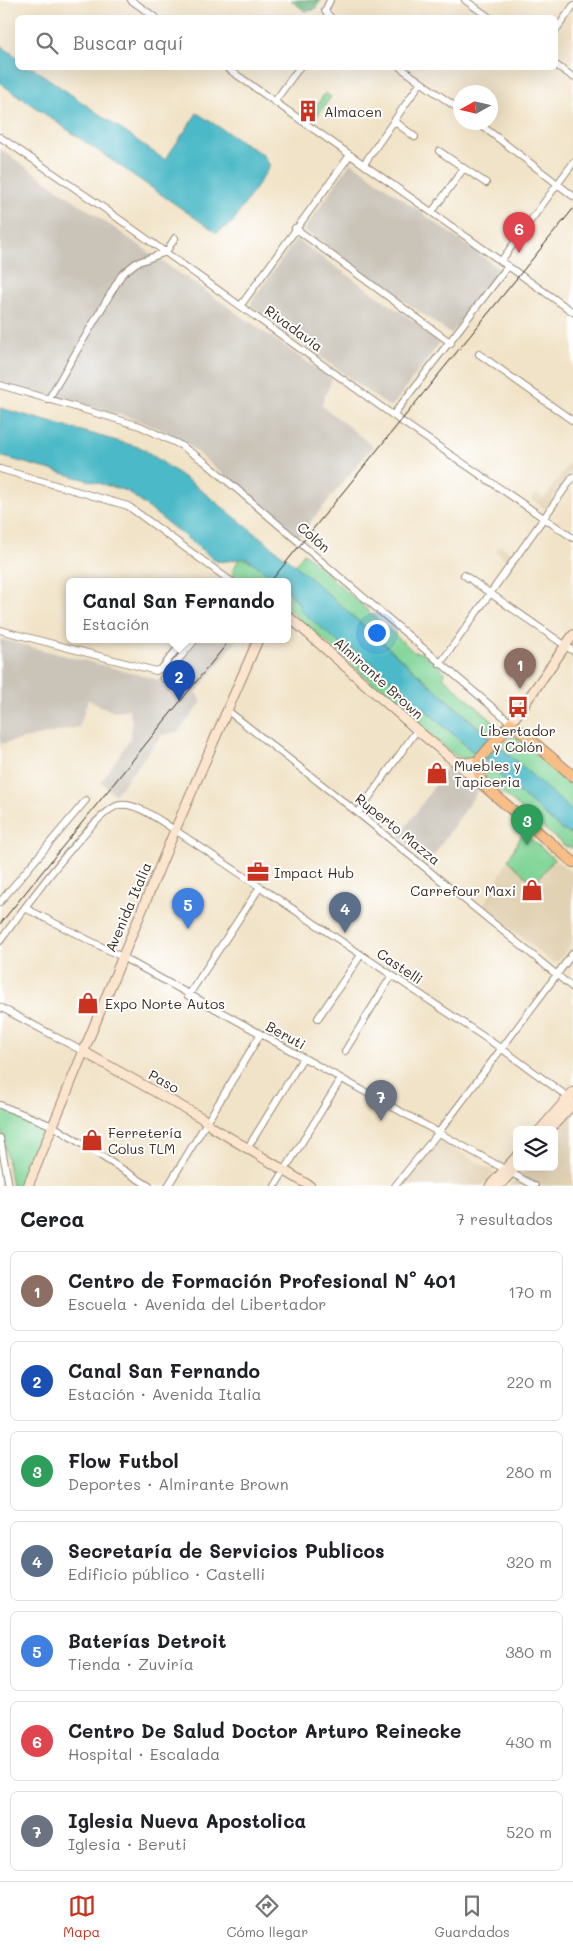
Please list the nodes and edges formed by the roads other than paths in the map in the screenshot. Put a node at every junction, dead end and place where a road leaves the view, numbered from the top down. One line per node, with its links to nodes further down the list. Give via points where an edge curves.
1 (131, 0): 5 (street)
2 (330, 0): 6 (street, via 325,11)
3 (466, 0): 7 (street)
4 (573, 6): 8 (street)
5 (152, 15)
6 (328, 15)
7 (486, 15)
8 (558, 27)
9 (558, 66): 13 (street)
10 (230, 70): 15 (street)
11 (298, 70): 15 (street)
12 (404, 70): 14 (street)
13 (573, 77)
14 (421, 82): 16 (street); 17 (street)
15 (275, 101): 22 (street)
16 (453, 105)
17 (394, 121): 20 (street); 24 (street)
18 (487, 130): 27 (street)
19 (0, 137): 32 (street, Rivadavia)
20 (415, 137)
21 (440, 151): 25 (street)
22 (350, 155): 24 (street); 30 (street)
23 (573, 163): 27 (street)
24 (364, 164): 29 (street)
25 (464, 168): 26 (street); 29 (street)
26 (486, 183)
27 (558, 184): 28 (street); 33 (street)
28 (573, 196)
29 (432, 212): 33 (street)
30 (295, 228): 35 (street); 37 (street)
31 (175, 238): 32 (street)
32 (166, 252): 35 (street, Rivadavia); 40 (street, via 136,263 122,274)
33 (501, 261): 34 (street)
34 (508, 266): 36 (street); 37 (street)
35 (241, 305): 41 (street, Rivadavia)
36 (573, 312)
37 (451, 343): 41 (street)
38 (479, 354): 42 (street)
39 (0, 385): 40 (street, Colón)
40 (48, 400): 57 (street, Colón, via 140,426 180,445 205,462)
41 (393, 415): 45 (street, Rivadavia)
42 (573, 422)
43 (0, 469): 48 (street, via 128,506)
44 (573, 477): 45 (street)
45 (544, 518): 46 (street, Rivadavia); 49 (street)
46 (573, 538)
47 (464, 575): 49 (street)
48 (226, 578)
49 (491, 593): 56 (street); 57 (street)
50 (291, 619): 61 (street, Almirante Brown)
51 (0, 630): 53 (street, via 156,671)
52 (573, 635): 56 (street)
53 (182, 643)
54 (192, 643): 58 (street)
55 (257, 643): 59 (street, Avenida Italia)
56 (569, 649): 60 (street)
57 (440, 664): 60 (street, Colón)
58 (163, 678)
59 (228, 710): 67 (street, Ruperto Mazza); 68 (street, Avenida Italia)
60 (511, 723): 63 (main road); 64 (main road, Colón)
61 (417, 730): 62 (street, Almirante Brown); 67 (street)
62 (453, 760): 63 (street); 65 (street, Almirante Brown)
63 (478, 761): 65 (main road)
64 (573, 776)
65 (483, 785): 69 (main road, Almirante Brown)
66 (86, 800): 73 (street)
67 (358, 813): 80 (street, Ruperto Mazza)
68 (175, 830): 72 (street, Castelli); 74 (street, Castelli, via 134,807 119,805 109,808); 78 (street, Avenida Italia)
69 (561, 852): 70 (main road); 71 (main road, Almirante Brown)
70 (573, 852)
71 (573, 862)
72 (260, 887): 77 (street, Castelli); 82 (street)
73 (0, 902)
74 (24, 908): 75 (street); 78 (street, Beruti)
75 (0, 941)
76 (573, 953): 80 (street)
77 (361, 955): 79 (street, Castelli); 84 (street)
78 (122, 957): 82 (street, Beruti); 88 (street, Avenida Italia)
79 (392, 975): 86 (street, Castelli); 87 (street)
80 (557, 975): 81 (street, Ruperto Mazza); 86 (street)
81 (573, 988)
82 (188, 996): 85 (street, Beruti)
83 (0, 1007): 88 (street, Paso)
84 (318, 1018)
85 (260, 1035): 89 (street, Beruti); 93 (street)
86 (502, 1049): 91 (street, Castelli); 97 (street)
87 (345, 1051)
88 (84, 1052): 93 (street, Paso); 94 (street, Avenida Italia)
89 (303, 1058): 90 (street, Beruti); 99 (street)
90 (341, 1080): 97 (street, Beruti); 101 (street)
91 (572, 1098): 95 (street); 96 (street)
92 (0, 1105): 94 (street)
93 (207, 1122): 99 (street, Paso); 105 (street)
94 (53, 1126): 103 (street, Avenida Italia); 104 (street)
95 (544, 1126)
96 (553, 1126)
97 (438, 1132): 100 (street, Beruti); 108 (street)
98 (0, 1138): 102 (street)
99 (247, 1149): 101 (street, Paso)
100 (510, 1170): 109 (street); 110 (street); 111 (street, Beruti)
101 (284, 1171): 106 (street); 107 (street, Paso)
102 (9, 1186)
103 (28, 1186)
104 (149, 1186)
105 (168, 1186)
106 (275, 1186)
107 (310, 1186)
108 (395, 1186)
109 (490, 1186)
110 (500, 1186)
111 (535, 1186)

